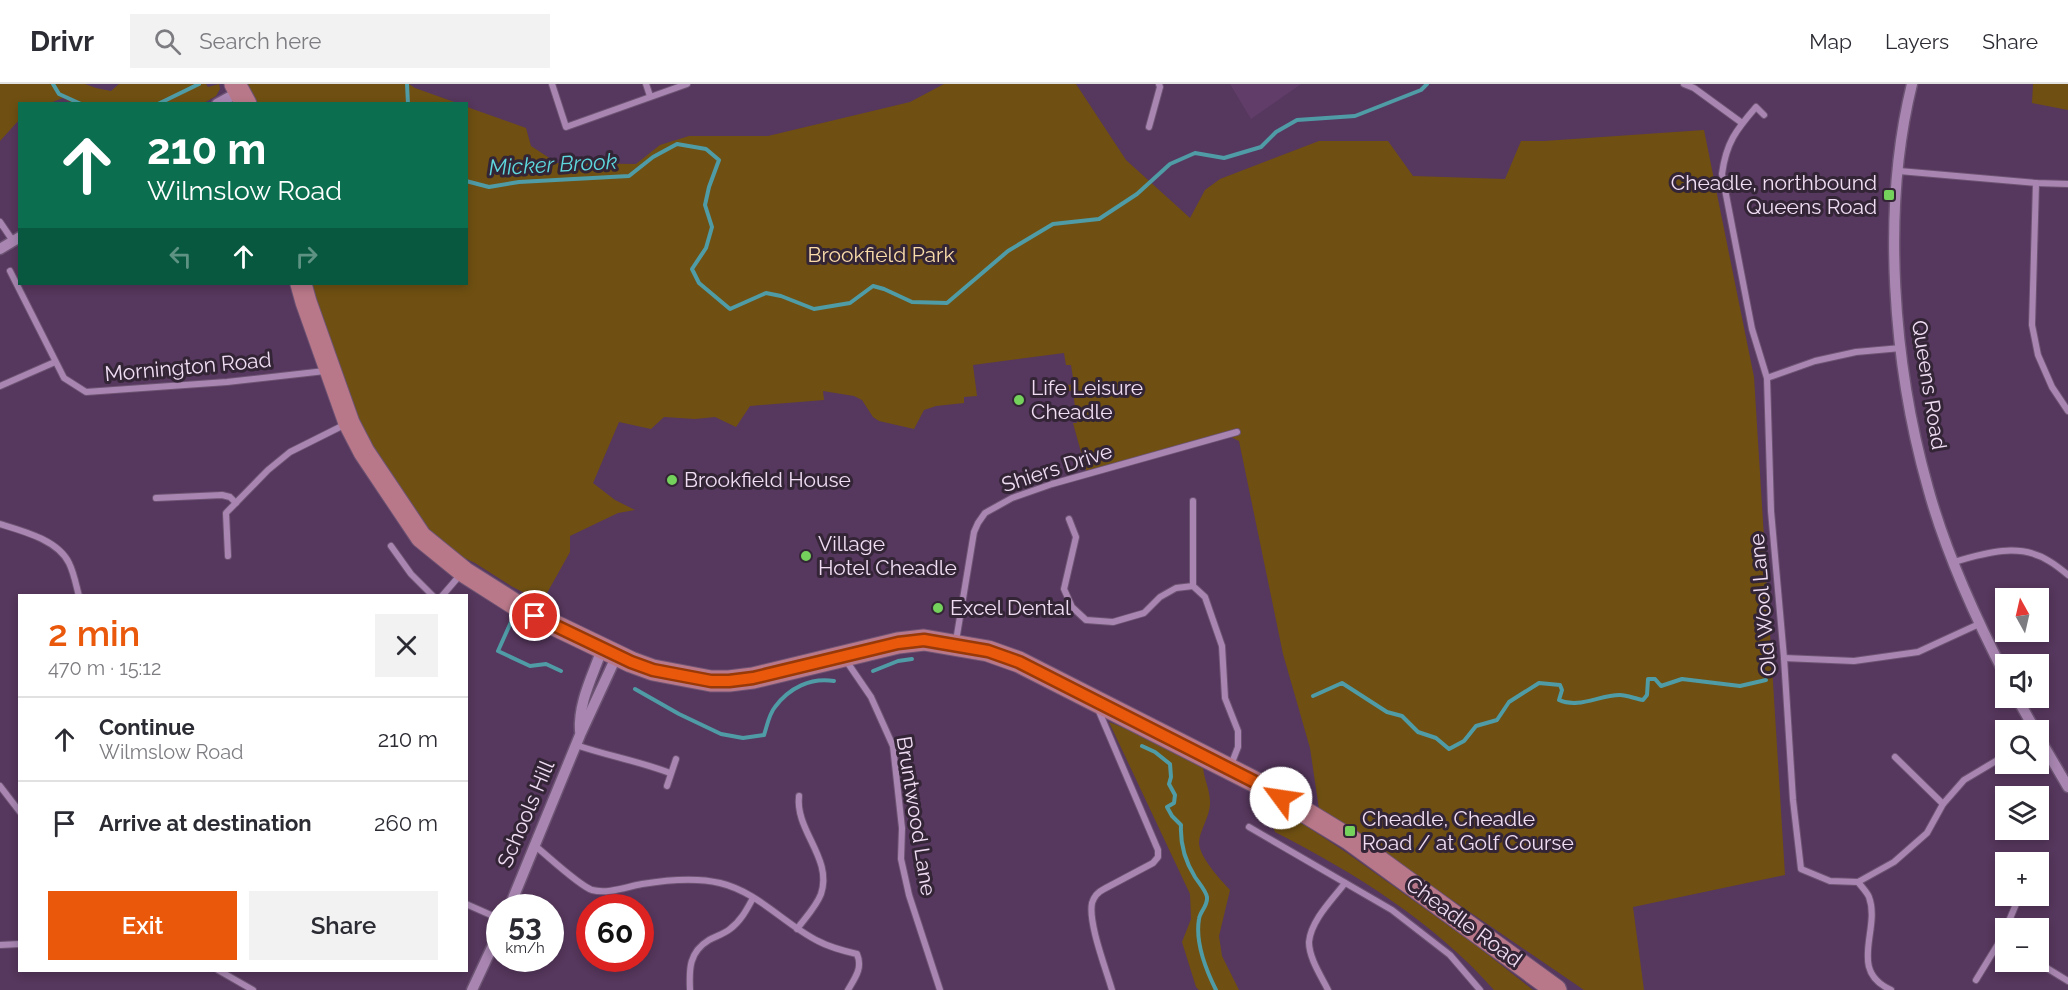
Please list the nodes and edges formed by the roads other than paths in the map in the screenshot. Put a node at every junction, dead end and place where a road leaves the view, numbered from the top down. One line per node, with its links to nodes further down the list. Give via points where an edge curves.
1 (552, 84): 8 (street, via 566,127)
2 (646, 84): 8 (street)
3 (687, 84): 8 (street)
4 (1159, 84): 12 (street)
5 (1684, 84): 11 (street)
6 (1912, 84): 13 (street, Queens Road)
7 (240, 93): 9 (street)
8 (650, 96)
9 (221, 102)
10 (1764, 115): 11 (street, via 1756,107)
11 (1742, 123): 24 (street, Old Wool Lane, via 1724,153 1722,174 1752,329)
12 (1149, 128)
13 (1899, 171): 14 (street); 21 (street, Queens Road, via 1895,261)
14 (2036, 183): 15 (street); 26 (street, via 2032,325 2038,355)
15 (2068, 184)
16 (0, 222): 17 (street)
17 (16, 239): 18 (street)
18 (0, 249)
19 (10, 271): 22 (street, Mornington Road)
20 (301, 285): 23 (main road, Cheadle Road)
21 (1901, 348): 24 (street, via 1846,354); 36 (street, Queens Road, via 1928,489)
22 (55, 362): 23 (street, Mornington Road, via 64,378 86,392); 25 (street)
23 (330, 370): 27 (main road, Cheadle Road)
24 (1767, 378): 48 (street, Old Wool Lane, via 1772,511)
25 (0, 386)
26 (2068, 411)
27 (349, 423): 31 (street, via 290,452); 37 (main road, Cheadle Road, via 421,537)
28 (1237, 432): 44 (street, Shiers Drive, via 1052,484 984,513 974,532)
29 (156, 498): 31 (street, via 222,495)
30 (1193, 501): 39 (street)
31 (236, 503): 35 (street, via 226,513)
32 (1069, 519): 39 (street, via 1076,537 1064,589 1072,607 1086,620 1113,622 1144,613 1176,588)
33 (0, 524): 40 (street, via 38,537 58,550 69,562)
34 (391, 546): 41 (street)
35 (228, 556)
36 (1954, 562): 38 (street, via 2007,550 2047,559); 43 (street, Queens Road)
37 (464, 572): 42 (street); 45 (main road, Cheadle Road, via 533,619)
38 (2068, 575)
39 (1193, 586): 55 (street, via 1205,597 1222,646 1225,698 1238,731 1238,747)
40 (78, 594)
41 (432, 594)
42 (444, 594)
43 (1979, 624): 46 (street, Queens Road); 48 (street, via 1918,651 1854,661)
44 (956, 645): 47 (main road, Cheadle Road, via 924,640); 49 (main road, Cheadle Road, via 1019,662)
45 (610, 652): 47 (main road, Cheadle Road, via 653,670 693,679 729,681); 50 (street, Schools Hill); 50 (street, Schools Hill, via 579,718)
46 (1995, 655)
47 (843, 656): 84 (street, Bruntwood Lane, via 871,698 893,746 902,828 901,859)
48 (1784, 658): 65 (street, Old Wool Lane, via 1801,869 1830,881)
49 (1095, 701): 55 (main road, Cheadle Road); 85 (street, via 1158,850 1153,863 1098,893 1092,903 1098,945)
50 (578, 740): 56 (street, via 617,758 639,761); 64 (street, Schools Hill)
51 (2049, 754): 59 (street)
52 (1895, 757): 61 (street)
53 (676, 759): 56 (street)
54 (1995, 762): 61 (street, via 1964,780)
55 (1229, 769): 88 (main road, Cheadle Road, via 1349,839)
56 (670, 773): 58 (street)
57 (0, 786): 62 (street)
58 (667, 786)
59 (2068, 786)
60 (799, 796): 71 (street, via 801,819 818,853 823,875 820,895)
61 (1943, 804): 65 (street, via 1927,833 1894,862)
62 (18, 809)
63 (1249, 827): 66 (street)
64 (534, 844): 67 (street, Schools Hill); 68 (street, via 590,889 606,891 661,881 698,881 720,883)
65 (1858, 882): 89 (street, via 1869,897 1867,961 1871,975)
66 (1345, 883): 86 (street, via 1314,925 1309,943); 87 (street, via 1392,910 1450,955)
67 (514, 894)
68 (753, 898): 71 (street); 82 (street, via 733,927 705,944 692,958 688,969)
69 (468, 905): 70 (street)
70 (486, 913)
71 (797, 929): 83 (street, via 840,951 857,954 857,974)
72 (0, 945): 73 (street)
73 (18, 945)
74 (1995, 954): 78 (street)
75 (486, 960): 81 (street)
76 (2049, 969): 79 (street)
77 (222, 972): 80 (street)
78 (1976, 980)
79 (2068, 981)
80 (253, 990)
81 (472, 990)
82 (690, 990)
83 (848, 990)
84 (940, 990)
85 (1112, 990)
86 (1328, 990)
87 (1480, 990)
88 (1556, 990)
89 (1891, 990)

